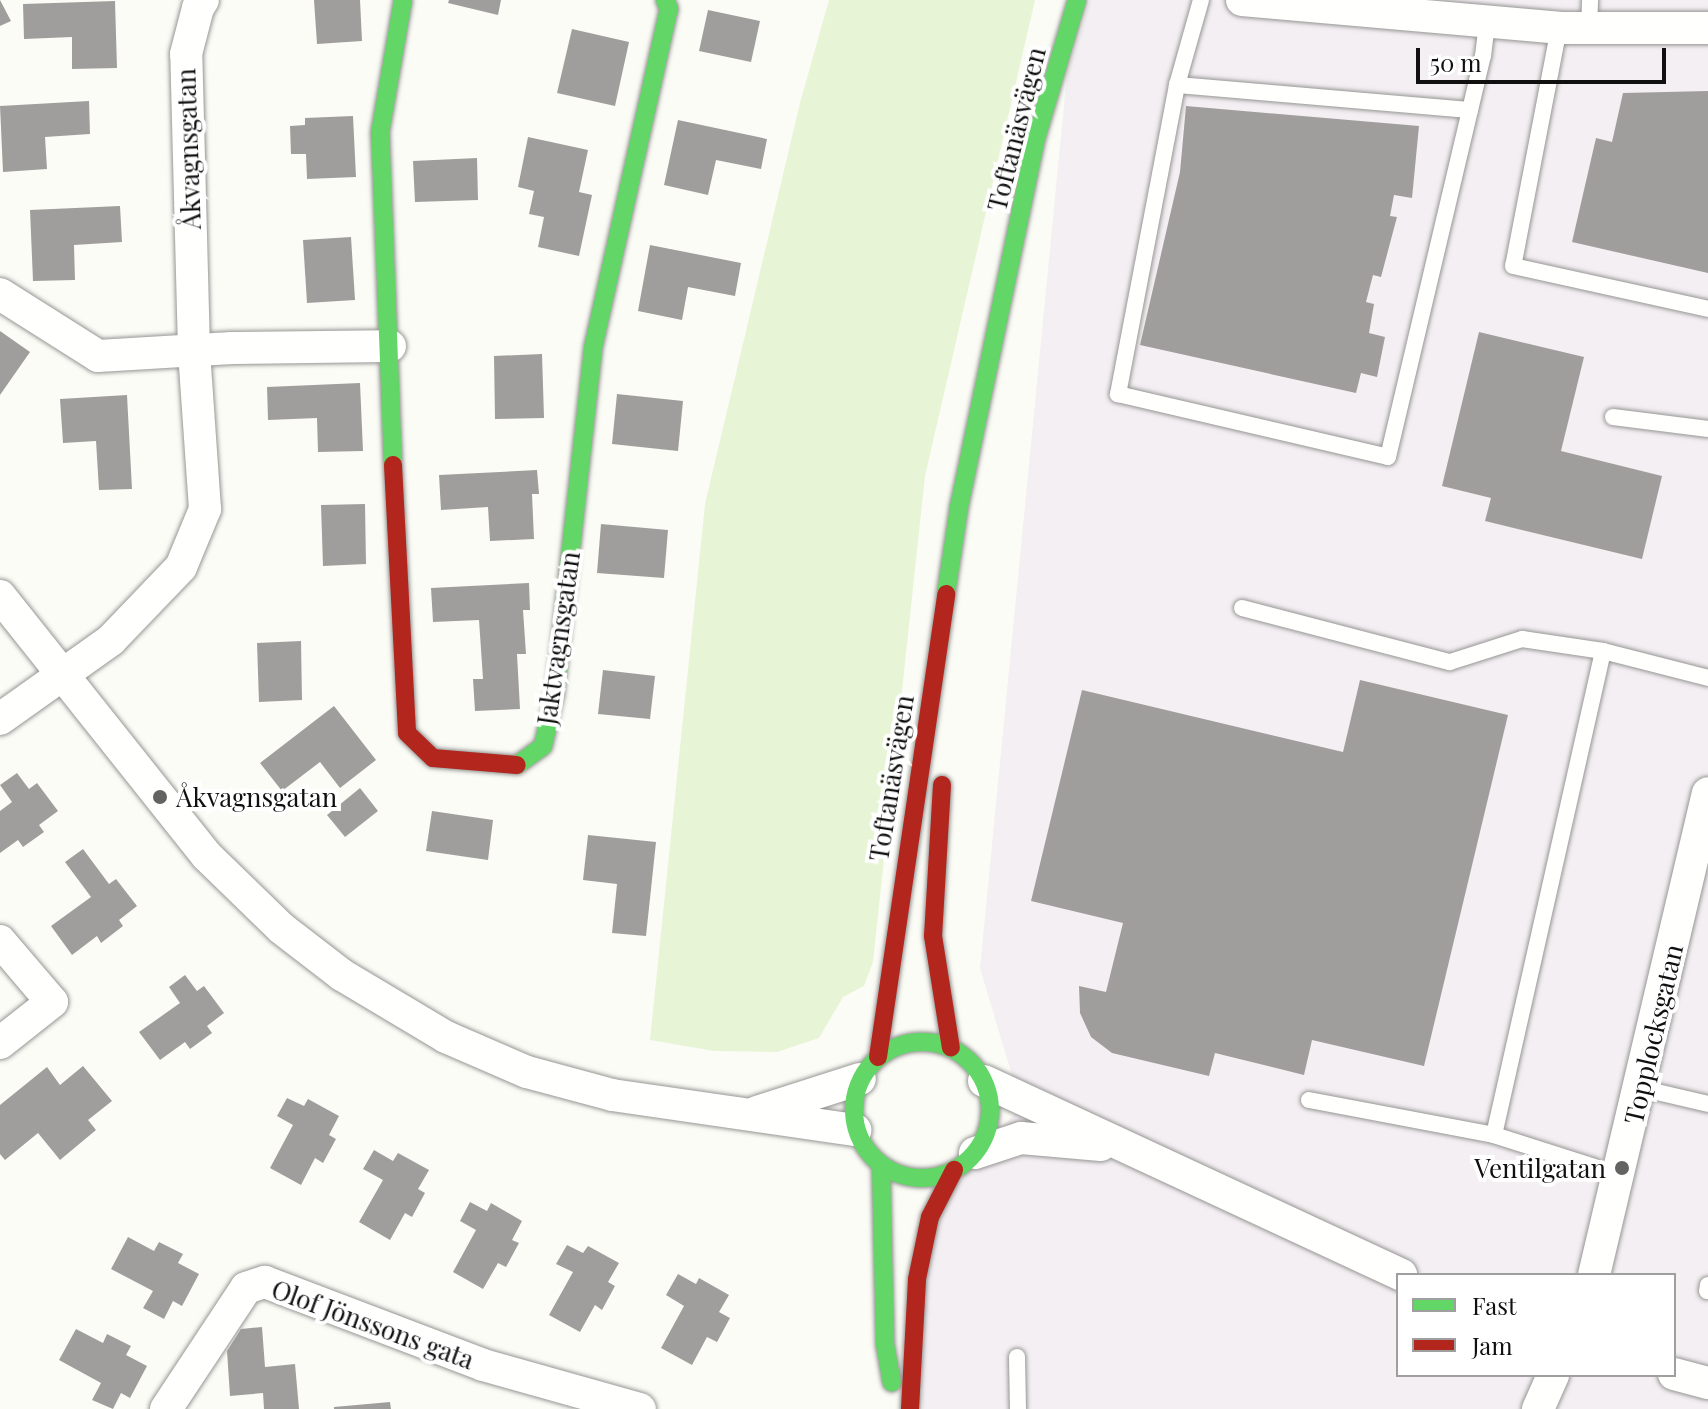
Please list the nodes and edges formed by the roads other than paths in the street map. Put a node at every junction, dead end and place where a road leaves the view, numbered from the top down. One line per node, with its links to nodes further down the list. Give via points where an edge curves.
1 (203, 0): 15 (street, Åkvagnsgatan, via 186,54)
2 (403, 0): 14 (street, Jaktvagnsgatan, via 380,133)
3 (665, 0): 14 (street, Jaktvagnsgatan, via 669,9 593,348 555,693 543,746 518,765 433,758 407,733)
4 (1077, 0): 18 (street, Toftanäsvägen, via 1037,135)
5 (1201, 0): 10 (lane)
6 (1242, 0): 8 (street)
7 (1579, 19): 8 (street); 9 (street); 13 (lane, via 1513,266)
8 (1487, 23): 11 (lane)
9 (1708, 28)
10 (1177, 85): 11 (lane); 11 (lane, via 1118,394 1388,457)
11 (1470, 110)
12 (0, 294): 15 (street, via 98,356)
13 (1708, 309)
14 (390, 346): 15 (street)
15 (194, 350): 22 (street, Åkvagnsgatan, via 205,509 181,567 111,640)
16 (1613, 417): 17 (lane)
17 (1708, 429)
18 (959, 507): 25 (street, Toftanäsvägen); 32 (street, Toftanäsvägen)
19 (0, 596): 22 (street)
20 (1242, 608): 21 (lane, via 1450,662 1522,639)
21 (1603, 651): 23 (lane); 39 (lane)
22 (62, 674): 24 (street, Åkvagnsgatan); 37 (street, via 207,856 281,928 342,975 446,1037 527,1072 612,1095)
23 (1708, 678)
24 (0, 719)
25 (945, 729)
26 (943, 761): 31 (street, Toftanäsvägen, via 933,936)
27 (1708, 793): 28 (street, Topplocksgatan)
28 (1701, 857): 34 (street, Topplocksgatan)
29 (0, 941): 30 (street, via 52,1002)
30 (0, 1043)
31 (951, 1048): 32 (street, via 922,1041 896,1046); 33 (street, via 971,1062)
32 (869, 1068): 37 (street); 38 (street, Toftanäsvägen, via 853,1105)
33 (984, 1081): 40 (street); 41 (street, via 990,1106 987,1130)
34 (1640, 1088): 36 (lane); 45 (street, Topplocksgatan)
35 (1309, 1100): 39 (lane)
36 (1708, 1104)
37 (746, 1115): 38 (street)
38 (856, 1130): 42 (street)
39 (1494, 1135): 43 (lane)
40 (1140, 1152): 41 (street, via 1021,1138); 44 (street)
41 (965, 1162): 42 (street, via 932,1178 908,1177); 53 (street, via 930,1217 917,1279)
42 (881, 1165): 52 (street, via 885,1344)
43 (1595, 1167)
44 (1397, 1273)
45 (1594, 1273)
46 (1017, 1357): 54 (lane)
47 (1676, 1375): 49 (street)
48 (1552, 1377): 55 (street)
49 (1708, 1383)
50 (166, 1409): 51 (street, Olof Jönssons gata, via 246,1288 265,1282 483,1365)
51 (640, 1409)
52 (897, 1409)
53 (910, 1409)
54 (1018, 1409)
55 (1538, 1409)

